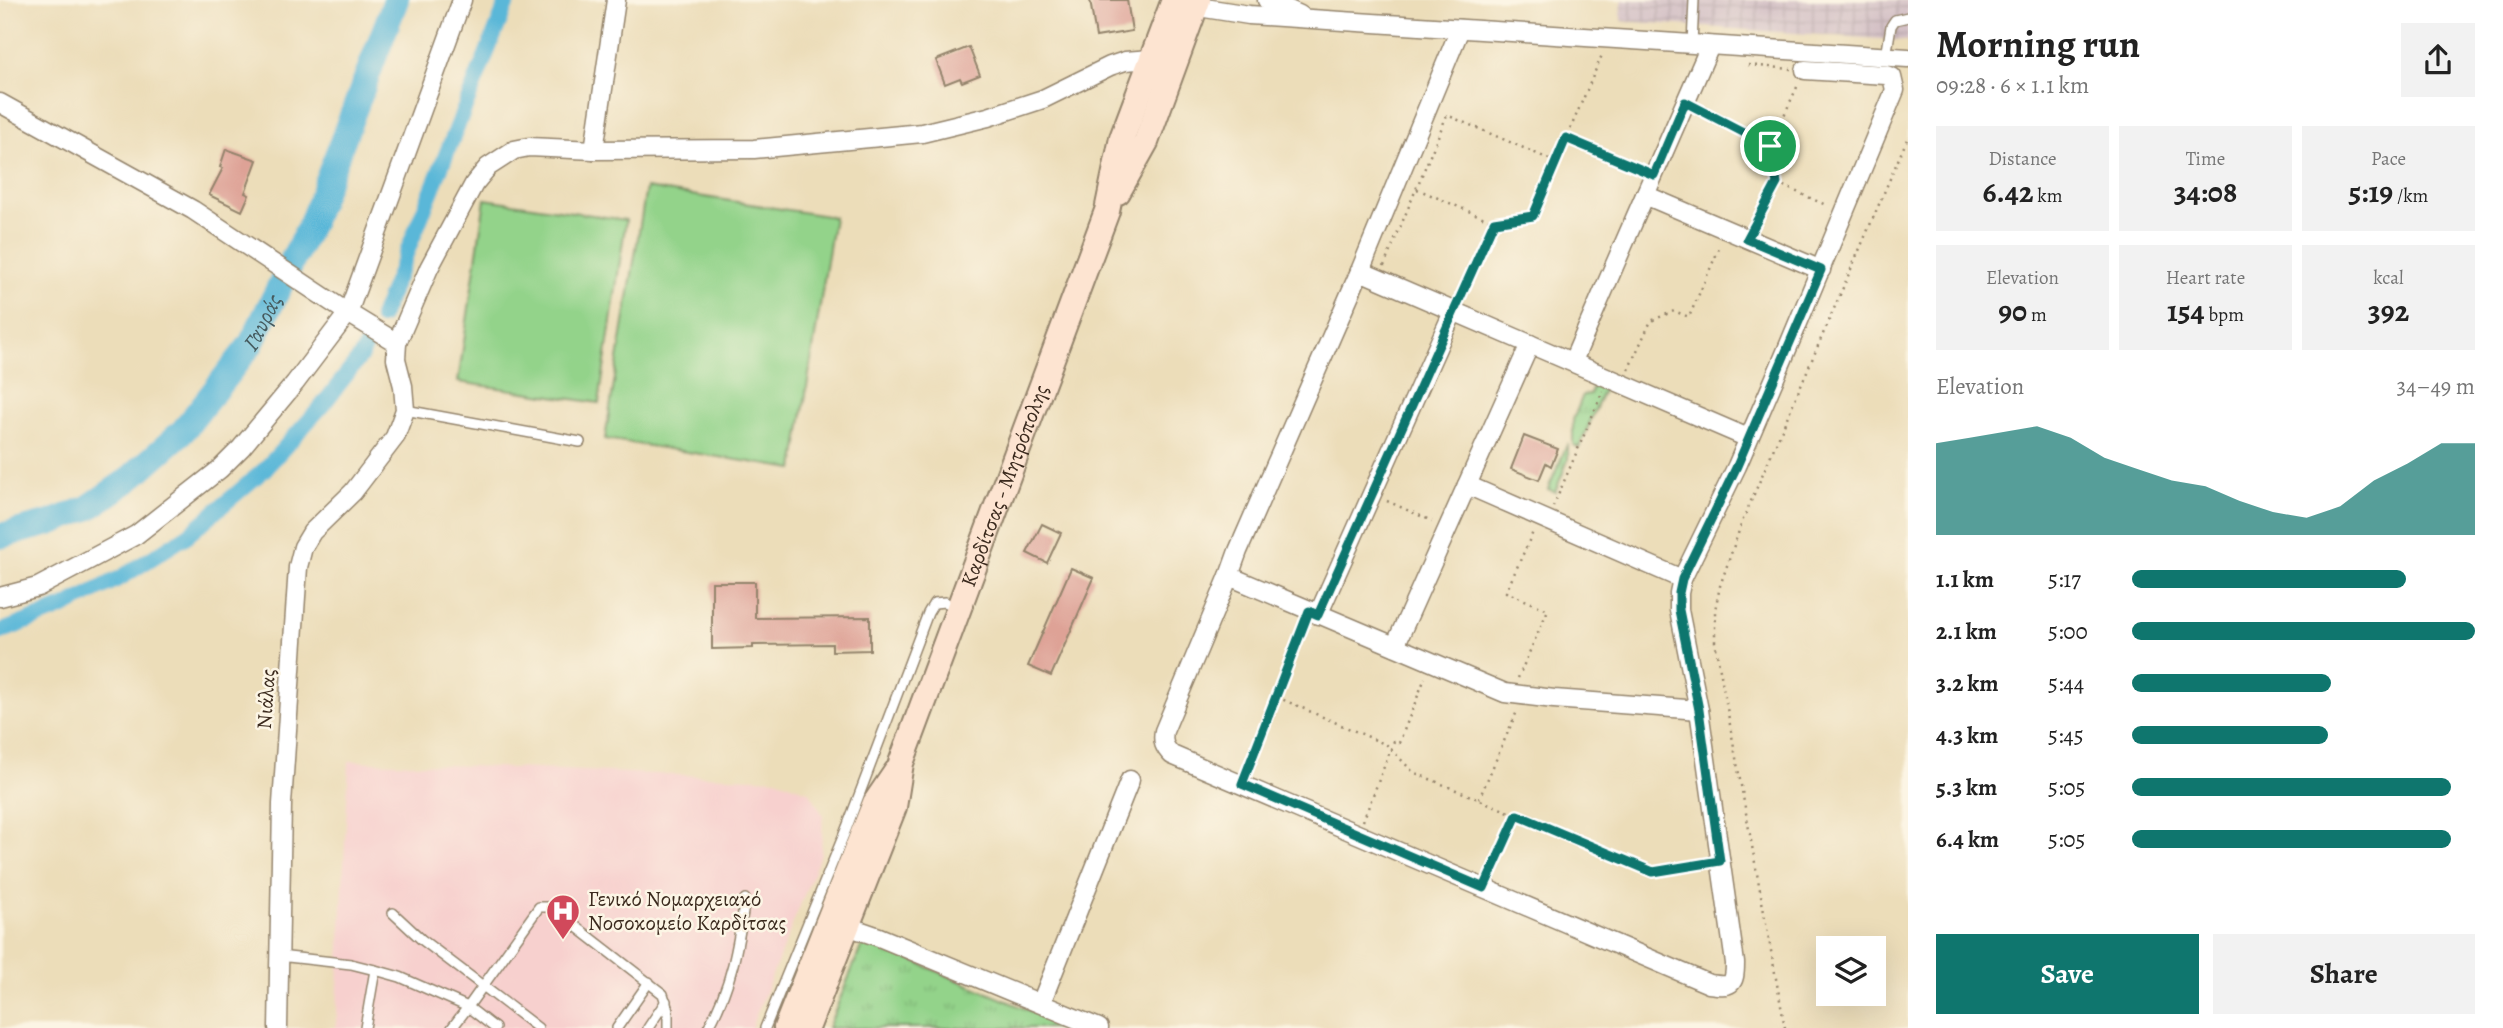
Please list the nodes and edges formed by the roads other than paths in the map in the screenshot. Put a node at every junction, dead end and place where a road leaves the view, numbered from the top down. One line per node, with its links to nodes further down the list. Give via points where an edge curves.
1 (462, 0): 21 (street)
2 (616, 0): 15 (street)
3 (1267, 0): 7 (street)
4 (1694, 0): 9 (lane)
5 (1185, 2): 7 (street, via 1249,15); 12 (main road, Καρδίτσας - Μητρόπολης); 17 (main road, Καρδίτσας - Μητρόπολης, via 1146,142)
6 (1908, 17): 10 (lane, via 1891,26)
7 (1310, 19): 8 (street)
8 (1460, 29): 9 (street); 19 (street)
9 (1701, 45): 10 (street); 16 (street, via 1685,102)
10 (1886, 57): 11 (street)
11 (1908, 58)
12 (1151, 59): 15 (street, via 1125,61 1043,99 933,131 781,148); 17 (main road, Καρδίτσας - Μητρόπολης, via 1122,138)
13 (1805, 70): 18 (street, via 1886,75 1895,84)
14 (0, 103): 21 (street, via 193,210)
15 (593, 150): 22 (street, via 528,147 514,150 488,167 474,184 429,268)
16 (1645, 195): 18 (street); 24 (street)
17 (1107, 211): 32 (main road, Καρδίτσας - Μητρόπολης)
18 (1821, 270): 26 (street)
19 (1360, 271): 20 (street); 29 (street)
20 (1453, 312): 23 (street); 33 (street)
21 (348, 313): 22 (street); 31 (street, via 242,448 220,469 136,535 37,587)
22 (397, 342): 25 (street)
23 (1530, 344): 24 (street); 28 (street)
24 (1573, 361): 26 (street)
25 (405, 410): 27 (lane); 41 (street, Νιάλας, via 384,454 312,532 298,567 282,804)
26 (1748, 438): 30 (street)
27 (580, 442)
28 (1467, 485): 30 (street); 34 (street)
29 (1229, 576): 33 (street); 35 (street, via 1164,731 1165,748 1172,755 1709,984 1728,985 1735,976 1735,963)
30 (1682, 579): 35 (street, via 1679,610)
31 (0, 597)
32 (958, 608): 36 (main road, Καρδίτσας - Μητρόπολης); 45 (lane, via 939,601 931,608)
33 (1314, 613): 34 (street)
34 (1395, 646): 35 (street, via 1517,696)
35 (1699, 710)
36 (901, 763): 40 (main road, Καρδίτσας - Μητρόπολης, via 894,807); 45 (main road, Καρδίτσας - Μητρόπολης, via 875,803)
37 (1130, 780): 47 (street)
38 (745, 899): 58 (lane, via 727,990)
39 (393, 913): 44 (lane)
40 (847, 926): 45 (main road, Καρδίτσας - Μητρόπολης); 47 (street)
41 (279, 956): 42 (lane); 50 (street, Νιάλας)
42 (375, 970): 48 (lane); 51 (lane)
43 (649, 982): 44 (lane, via 545,905); 46 (lane); 55 (lane)
44 (483, 986): 48 (lane); 54 (lane)
45 (803, 986): 49 (main road, Καρδίτσας - Μητρόπολης)
46 (666, 1001): 56 (lane); 57 (lane)
47 (1041, 1003): 60 (street)
48 (468, 1007): 52 (lane); 53 (lane)
49 (795, 1017): 59 (lane)
50 (278, 1028)
51 (365, 1028)
52 (452, 1028)
53 (495, 1028)
54 (538, 1028)
55 (617, 1028)
56 (648, 1028)
57 (668, 1028)
58 (708, 1028)
59 (765, 1028)
60 (1099, 1028)

